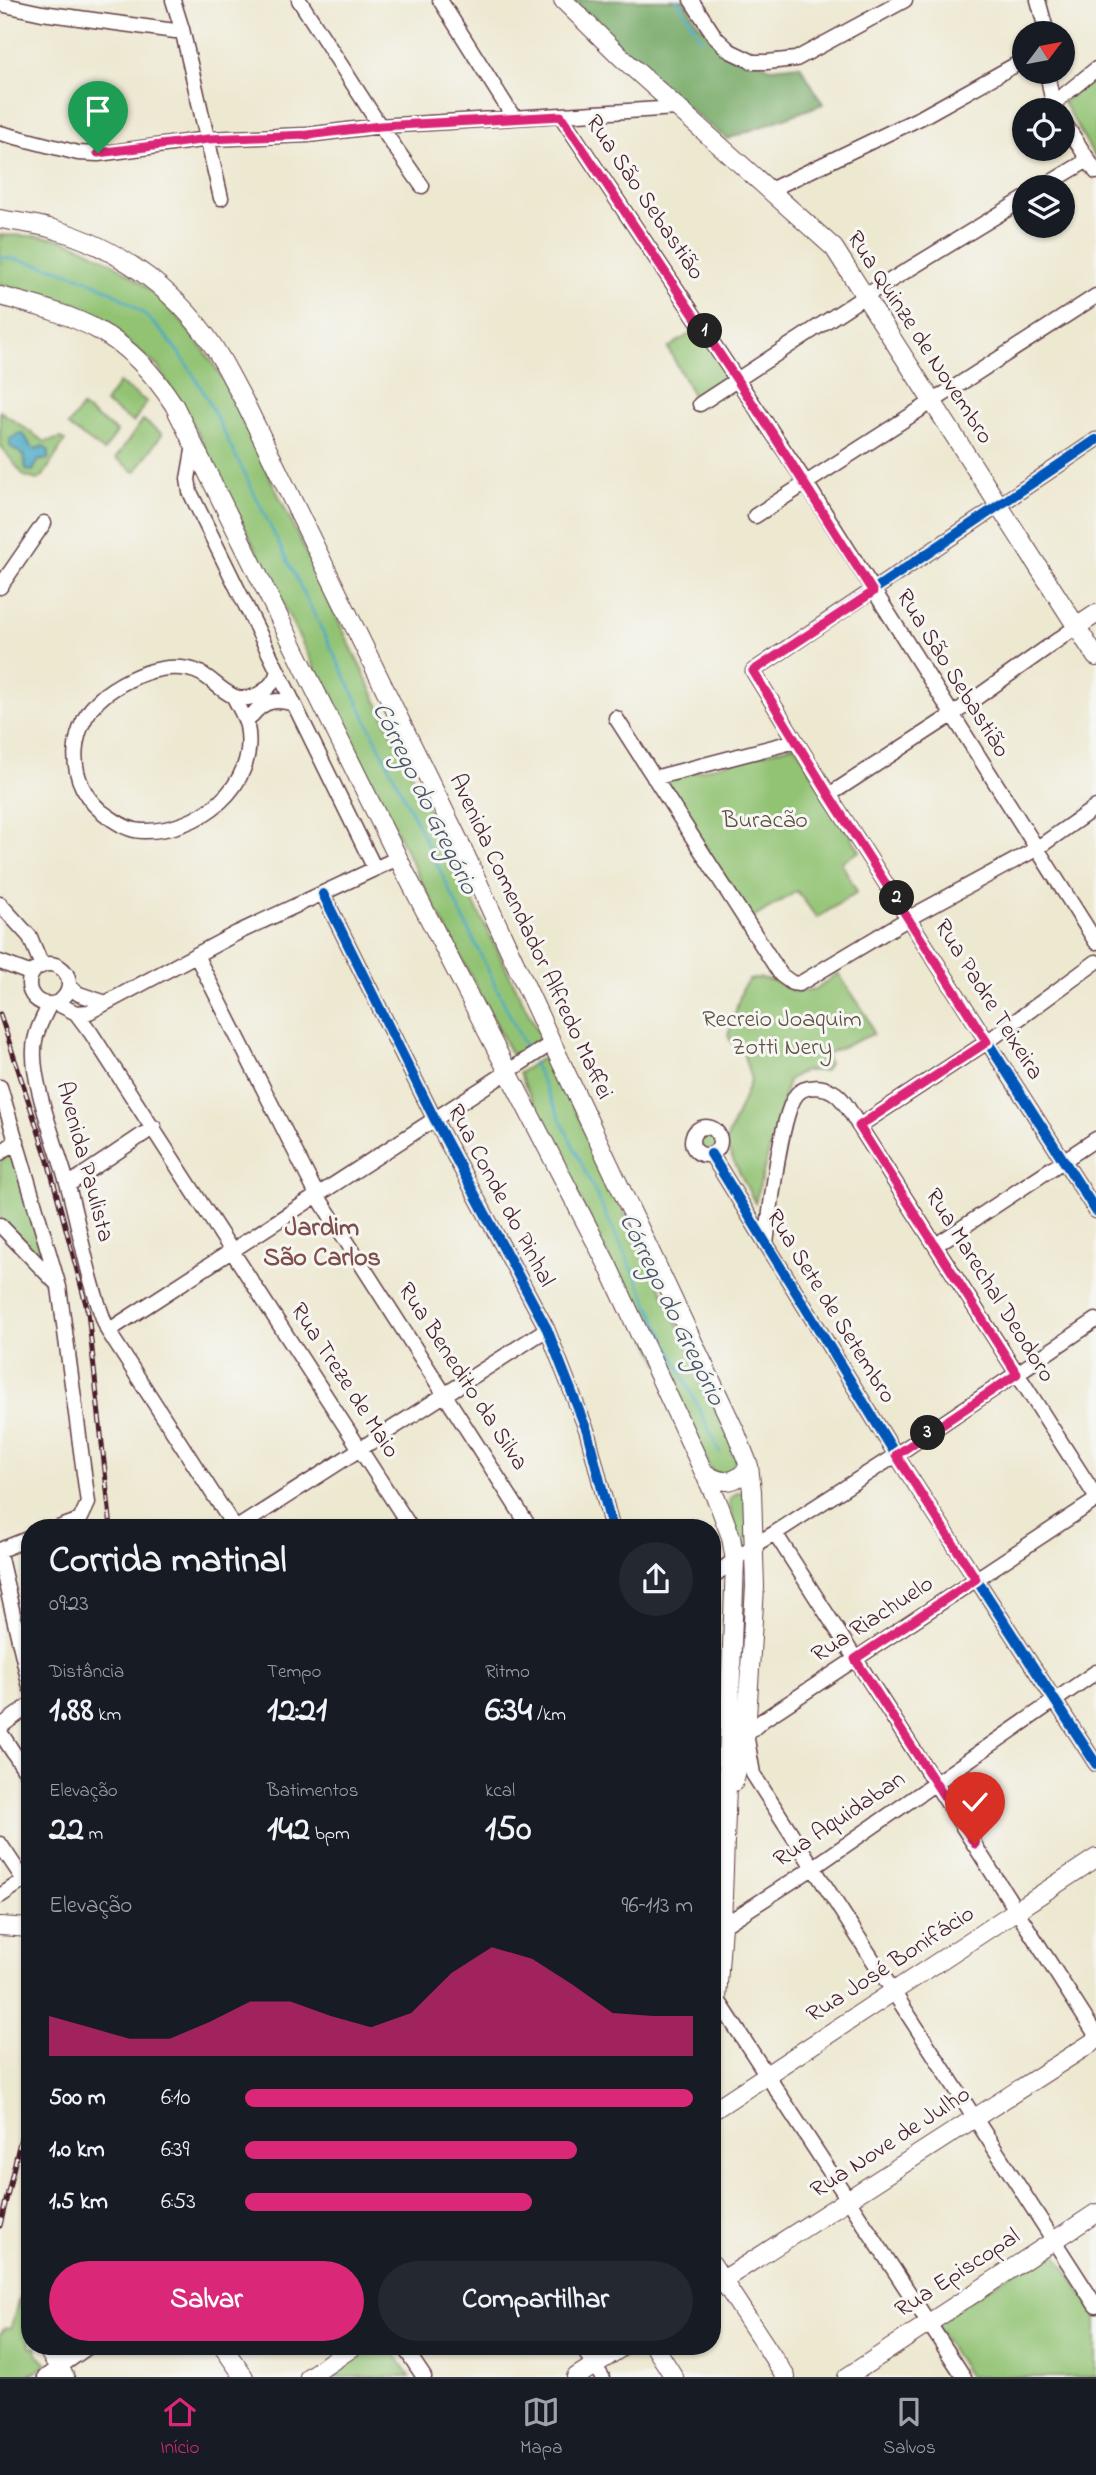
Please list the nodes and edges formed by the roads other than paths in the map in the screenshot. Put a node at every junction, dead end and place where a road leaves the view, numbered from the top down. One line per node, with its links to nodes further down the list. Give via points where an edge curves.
1 (173, 0): 10 (street)
2 (299, 0): 17 (street)
3 (440, 0): 16 (street)
4 (563, 0): 14 (main road, Rua Quinze de Novembro)
5 (691, 0): 6 (street, via 716,38 753,62 796,59)
6 (905, 0)
7 (1038, 0): 9 (street)
8 (0, 5): 10 (street)
9 (1044, 21)
10 (183, 29): 19 (street)
11 (1012, 67): 25 (street, via 922,117)
12 (1096, 69): 13 (street)
13 (1065, 98)
14 (677, 108): 15 (street); 25 (main road, Rua Quinze de Novembro)
15 (561, 116): 16 (street); 32 (street, Rua São Sebastião)
16 (513, 118): 17 (street)
17 (380, 126): 19 (street); 24 (street)
18 (0, 133): 19 (street, via 79,153)
19 (208, 139): 26 (street)
20 (1075, 139): 21 (street)
21 (1088, 159): 22 (street); 23 (street)
22 (1096, 172)
23 (1062, 175)
24 (422, 186)
25 (770, 190): 30 (main road, Rua Quinze de Novembro, via 834,248)
26 (221, 198)
27 (1012, 206): 30 (street)
28 (0, 219): 72 (main road, Avenida Comendador Alfredo Maffei, via 75,237 148,275 193,320 221,358 460,843)
29 (0, 296): 36 (main road, Avenida Comendador Alfredo Maffei, via 74,317 110,337 159,381)
30 (865, 296): 32 (street); 33 (main road, Rua Quinze de Novembro)
31 (1096, 296): 33 (street)
32 (737, 379): 34 (street); 37 (street, Rua São Sebastião)
33 (933, 402): 37 (street); 38 (main road, Rua Quinze de Novembro)
34 (700, 404)
35 (1096, 440): 38 (street)
36 (194, 445): 46 (street, via 190,492); 57 (main road, Avenida Comendador Alfredo Maffei)
37 (806, 483): 39 (street); 42 (street, Rua São Sebastião)
38 (999, 506): 42 (street); 44 (main road, Rua Quinze de Novembro)
39 (755, 516)
40 (44, 523): 41 (street)
41 (0, 587)
42 (873, 592): 49 (street, Rua São Sebastião); 52 (street, Rua Padre Teixeira, via 753,671)
43 (1095, 615): 44 (main road); 45 (main road)
44 (1076, 627): 45 (main road, Rua Quinze de Novembro); 49 (street)
45 (1094, 644)
46 (278, 671): 47 (street, via 262,693); 48 (street)
47 (234, 696): 51 (street); 51 (street, via 205,674 176,667 160,668 113,689 91,709 76,737 74,755 81,786 103,814 136,831 178,825 217,806 232,792 247,754)
48 (294, 704): 51 (street, via 266,702); 58 (street)
49 (952, 715): 54 (street); 56 (street, Rua São Sebastião)
50 (616, 718): 53 (street)
51 (246, 723)
52 (796, 741): 53 (street); 54 (street, Rua Padre Teixeira)
53 (654, 778): 61 (street, via 781,975 792,983 799,984)
54 (829, 795): 61 (street, Rua Padre Teixeira)
55 (1096, 807): 56 (street)
56 (1036, 849): 61 (street); 62 (street, Rua São Sebastião)
57 (398, 858): 58 (street); 73 (main road, Avenida Comendador Alfredo Maffei)
58 (375, 869): 59 (street)
59 (323, 894): 63 (street); 75 (street, Rua Conde do Pinhal)
60 (0, 904): 66 (street, via 30,937)
61 (909, 918): 71 (street, Rua Padre Teixeira)
62 (1096, 942)
63 (196, 956): 69 (street); 84 (street, Rua Benedito da Silva)
64 (0, 962): 66 (street)
65 (1096, 962): 71 (street)
66 (37, 970): 67 (street, via 55,965 69,980); 68 (street, via 30,981 32,994 37,1000)
67 (69, 987): 68 (street); 69 (street)
68 (53, 1003): 70 (street, Rua Treze de Maio); 83 (street, Avenida Paulista, via 34,1050 37,1078)
69 (106, 1003): 70 (street)
70 (76, 1013): 77 (street, Rua Treze de Maio)
71 (987, 1042): 76 (street); 82 (street, Rua Padre Teixeira)
72 (546, 1047): 73 (street); 98 (main road, Avenida Comendador Alfredo Maffei)
73 (512, 1069): 75 (street); 99 (main road, Avenida Comendador Alfredo Maffei)
74 (0, 1087): 79 (street)
75 (435, 1120): 84 (street); 92 (street, Rua Conde do Pinhal)
76 (859, 1126): 87 (street, Rua Marechal Deodoro, via 834,1092 817,1088 795,1096 781,1144); 88 (street, Rua Marechal Deodoro)
77 (154, 1127): 83 (street); 89 (street, Rua Treze de Maio)
78 (1096, 1139): 82 (street)
79 (17, 1141): 80 (street); 90 (street)
80 (0, 1153)
81 (711, 1154): 87 (street, Rua Sete de Setembro)
82 (1065, 1160): 85 (street, Rua Padre Teixeira); 88 (street)
83 (68, 1185): 93 (street, Avenida Paulista)
84 (317, 1195): 89 (street); 95 (street, Rua Benedito da Silva)
85 (1096, 1211)
86 (0, 1224): 90 (street)
87 (765, 1244): 97 (street, Rua Sete de Setembro)
88 (936, 1245): 94 (street, Rua Marechal Deodoro)
89 (233, 1250): 93 (street); 96 (street, Rua Treze de Maio)
90 (60, 1287): 103 (street, via 88,1503)
91 (1096, 1320): 94 (street)
92 (547, 1329): 95 (street); 108 (street, Rua Conde do Pinhal, via 587,1431)
93 (108, 1331): 104 (street, Avenida Paulista)
94 (1017, 1374): 97 (street); 101 (street, Rua Marechal Deodoro)
95 (446, 1394): 96 (street); 107 (street, Rua Benedito da Silva)
96 (360, 1449): 105 (street); 106 (street, Rua Treze de Maio)
97 (896, 1455): 109 (street); 116 (street, Rua Sete de Setembro)
98 (749, 1466): 99 (main road, via 727,1482); 100 (main road, Avenida Comendador Alfredo Maffei)
99 (705, 1473): 102 (main road, Avenida Comendador Alfredo Maffei)
100 (752, 1492): 102 (main road, via 735,1489); 111 (main road, Avenida Comendador Alfredo Maffei)
101 (1096, 1498): 116 (street, Rua Riachuelo)
102 (719, 1505): 114 (main road, Avenida Comendador Alfredo Maffei)
103 (81, 1519)
104 (230, 1519)
105 (250, 1519)
106 (405, 1519)
107 (524, 1519)
108 (610, 1519)
109 (775, 1533): 111 (street); 118 (street)
110 (21, 1542): 112 (street)
111 (754, 1545): 114 (street); 126 (main road, Avenida Comendador Alfredo Maffei)
112 (0, 1550)
113 (0, 1558): 117 (street)
114 (735, 1561): 115 (street); 123 (main road, Avenida Comendador Alfredo Maffei)
115 (721, 1571)
116 (976, 1579): 118 (street, Rua Riachuelo); 120 (street, Rua Sete de Setembro)
117 (21, 1648)
118 (855, 1659): 126 (street, Rua Riachuelo); 131 (street)
119 (1096, 1672): 120 (street, Rua Aquidaban)
120 (1055, 1701): 130 (street, Rua Sete de Setembro); 131 (street, Rua Aquidaban)
121 (21, 1712): 124 (street)
122 (721, 1715): 123 (street)
123 (729, 1723): 126 (street); 127 (main road, Avenida Comendador Alfredo Maffei)
124 (0, 1727)
125 (0, 1732): 129 (street)
126 (746, 1734): 127 (street, Rua Riachuelo); 132 (main road, Avenida Comendador Alfredo Maffei); 135 (street, via 754,1774)
127 (728, 1751): 128 (street, Rua Riachuelo); 132 (main road, Avenida Comendador Alfredo Maffei)
128 (721, 1755)
129 (21, 1764)
130 (1096, 1764)
131 (935, 1782): 135 (street, Rua Aquidaban); 140 (street)
132 (726, 1817): 137 (main road, Avenida Comendador Alfredo Maffei)
133 (0, 1844): 136 (street)
134 (1096, 1858): 140 (main road, Rua José Bonifácio)
135 (814, 1867): 142 (street, Rua Aquidaban); 144 (street)
136 (21, 1870)
137 (721, 1879)
138 (21, 1882): 139 (street)
139 (0, 1896)
140 (1018, 1911): 144 (main road, Rua José Bonifácio); 146 (street)
141 (0, 1926): 143 (main road)
142 (721, 1926)
143 (21, 1927)
144 (894, 1993): 147 (main road, Rua José Bonifácio); 149 (street)
145 (721, 2009): 147 (street)
146 (1096, 2037): 149 (main road, Rua Nove de Julho)
147 (767, 2076): 148 (main road, Rua José Bonifácio); 150 (street)
148 (721, 2104)
149 (975, 2118): 150 (main road, Rua Nove de Julho); 152 (street)
150 (848, 2200): 153 (main road, Rua Nove de Julho); 156 (street)
151 (1096, 2213): 152 (main road, Rua Episcopal)
152 (1054, 2241): 155 (street); 156 (main road, Rua Episcopal)
153 (721, 2280)
154 (721, 2288): 172 (main road)
155 (1096, 2306)
156 (928, 2322): 173 (main road, Rua Episcopal); 174 (street)
157 (49, 2355): 166 (main road)
158 (79, 2355): 166 (street)
159 (229, 2355): 167 (main road)
160 (341, 2355): 168 (main road)
161 (409, 2355): 169 (street)
162 (587, 2355): 165 (street)
163 (614, 2355): 165 (main road)
164 (659, 2355): 171 (main road)
165 (598, 2371): 170 (main road)
166 (56, 2374)
167 (244, 2377)
168 (309, 2377)
169 (424, 2377)
170 (576, 2377)
171 (674, 2377)
172 (786, 2377)
173 (847, 2377)
174 (964, 2377)

